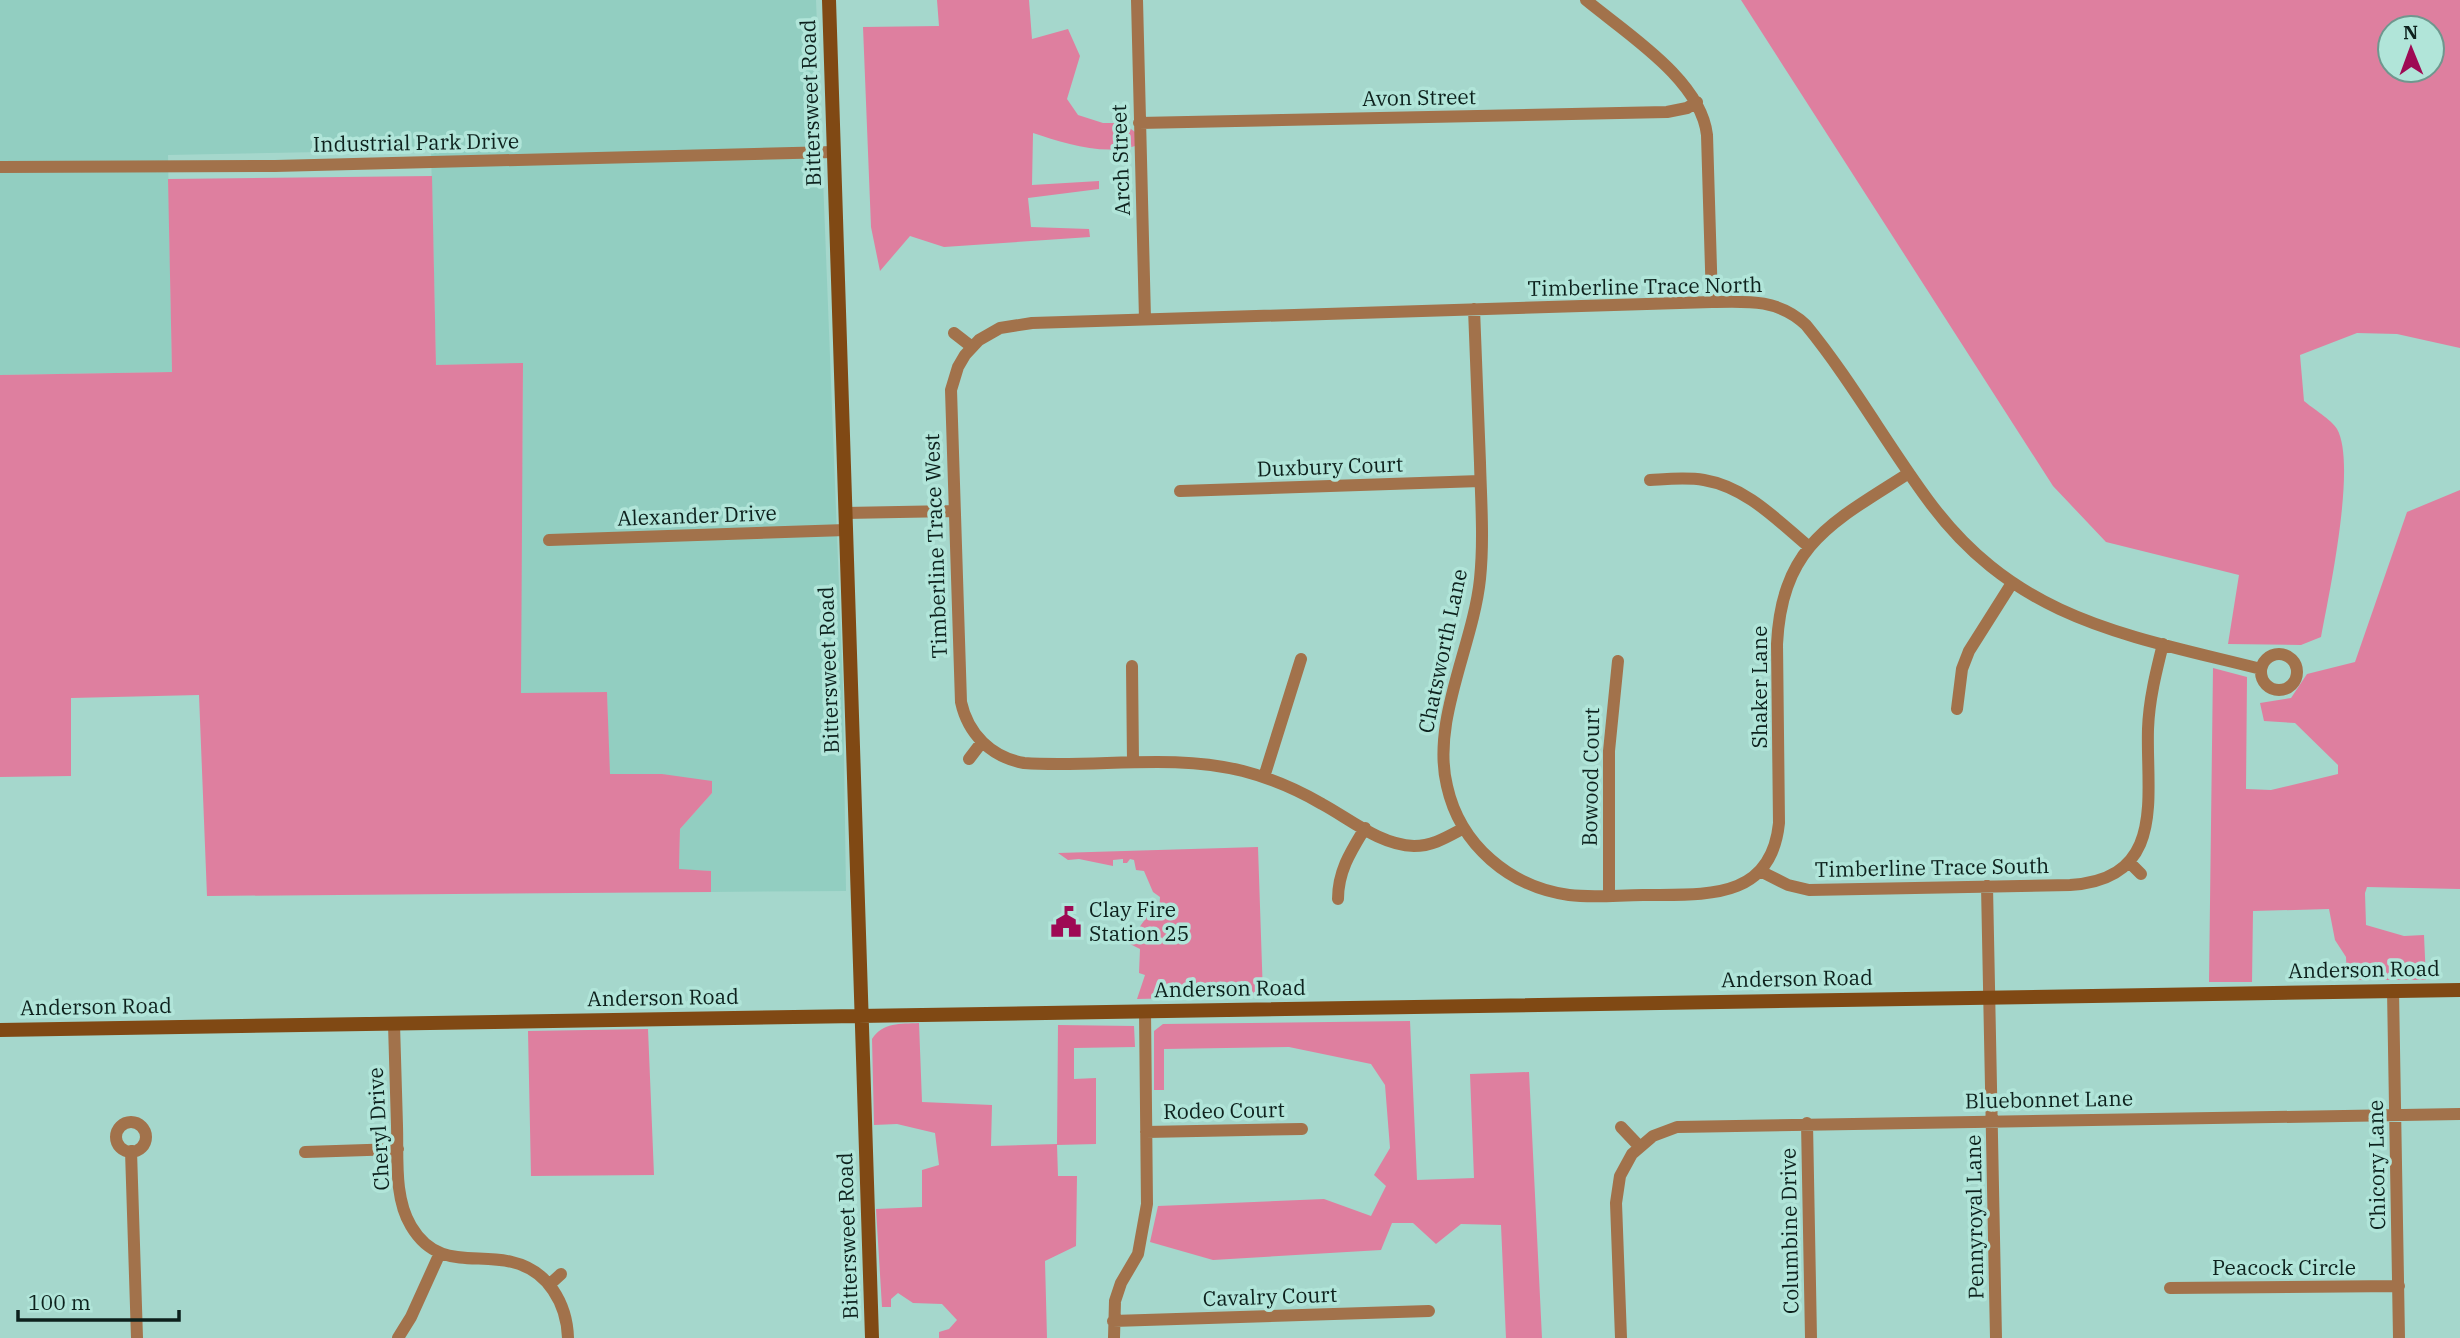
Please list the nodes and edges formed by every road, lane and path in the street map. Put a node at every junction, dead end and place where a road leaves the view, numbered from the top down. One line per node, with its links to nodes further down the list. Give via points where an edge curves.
1 (829, 0): 6 (street, Bittersweet Road)
2 (1137, 0): 5 (street, Arch Street)
3 (1586, 0): 4 (street, via 1670,70)
4 (1697, 102): 5 (street, Avon Street, via 1667,112); 8 (street, via 1707,135)
5 (1139, 124): 10 (street, Arch Street)
6 (834, 152): 7 (street, Industrial Park Drive, via 275,166); 18 (street, Bittersweet Road)
7 (0, 167)
8 (1712, 302): 9 (street, Timberline Trace North); 13 (street, Timberline Trace North, via 1761,302 1801,320)
9 (1474, 309): 10 (street, Timberline Trace North); 15 (street, Chatsworth Lane)
10 (1145, 319): 12 (street, Timberline Trace North, via 1013,325)
11 (954, 333): 12 (street)
12 (972, 347): 17 (street, Timberline Trace West, via 958,367 951,390)
13 (1909, 473): 21 (street, Shaker Lane, via 1843,516); 22 (street, Timberline Trace North, via 1959,537)
14 (1650, 480): 21 (street, via 1695,479 1730,488)
15 (1480, 481): 16 (street, Duxbury Court); 34 (street, Chatsworth Lane, via 1480,581 1443,750 1448,793)
16 (1180, 491)
17 (953, 511): 18 (street); 29 (street, Timberline Trace West, via 960,692 965,717)
18 (845, 513): 19 (street, Bittersweet Road)
19 (846, 530): 20 (street, Alexander Drive); 45 (street, Bittersweet Road)
20 (549, 540)
21 (1808, 546): 36 (street, Shaker Lane, via 1789,580 1778,621 1779,823)
22 (2012, 583): 23 (street, Timberline Trace North, via 2077,619); 28 (street, via 1969,651)
23 (2163, 645): 27 (street, Timberline Trace North); 35 (street, via 2149,715 2149,816 2142,843)
24 (1301, 659): 32 (street)
25 (1618, 661): 39 (street, Bowood Court, via 1610,718)
26 (1132, 666): 31 (street)
27 (2261, 669)
28 (1957, 709)
29 (982, 742): 30 (street); 31 (street, via 1002,756 1024,763)
30 (969, 759)
31 (1133, 762): 32 (street, via 1213,765)
32 (1264, 777): 33 (street)
33 (1365, 828): 34 (street, via 1388,841 1413,846 1438,842); 40 (street, via 1341,872)
34 (1464, 828): 39 (street, via 1493,863 1519,880 1557,893)
35 (2132, 858): 37 (street); 38 (street, Timberline Trace South, via 2104,879 2083,884)
36 (1760, 871): 38 (street, Timberline Trace South, via 1809,890); 39 (street, via 1746,883 1711,894)
37 (2141, 874)
38 (1987, 886): 43 (street, Pennyroyal Lane)
39 (1609, 895)
40 (1338, 899)
41 (2393, 990): 42 (street, Anderson Road); 43 (street, Anderson Road); 48 (street, Chicory Lane)
42 (2460, 990)
43 (1990, 996): 44 (street, Anderson Road); 50 (street, Pennyroyal Lane)
44 (1145, 1012): 45 (street, Anderson Road); 54 (street)
45 (862, 1016): 46 (street, Anderson Road); 69 (street, Bittersweet Road)
46 (394, 1024): 47 (street, Anderson Road); 56 (street, Cheryl Drive)
47 (0, 1030)
48 (2395, 1114): 49 (street, Bluebonnet Lane); 50 (street, Bluebonnet Lane); 62 (street, Chicory Lane)
49 (2460, 1114)
50 (1992, 1120): 51 (street, Bluebonnet Lane); 73 (street, Pennyroyal Lane)
51 (1807, 1123): 55 (street, Bluebonnet Lane, via 1677,1127); 72 (street, Columbine Drive)
52 (1621, 1127): 55 (street)
53 (1302, 1129): 54 (street, Rodeo Court)
54 (1146, 1132): 65 (street, via 1148,1190 1140,1245 1117,1293)
55 (1641, 1145): 71 (street, via 1625,1165 1616,1195)
56 (398, 1149): 58 (street); 59 (street, Cheryl Drive, via 400,1194 408,1220 418,1236)
57 (131, 1151): 57 (street, via 121,1148 116,1139 118,1128 127,1122 139,1124 145,1135 142,1146); 66 (street)
58 (305, 1152)
59 (440, 1253): 61 (street, via 470,1260 510,1261 533,1270); 67 (street)
60 (561, 1274): 61 (street)
61 (549, 1285): 68 (street, via 566,1315)
62 (2399, 1286): 63 (street, Peacock Circle); 74 (street, Chicory Lane)
63 (2170, 1288)
64 (1429, 1311): 65 (street, Cavalry Court)
65 (1113, 1321): 70 (street)
66 (137, 1338)
67 (398, 1338)
68 (569, 1338)
69 (872, 1338)
70 (1114, 1338)
71 (1621, 1338)
72 (1811, 1338)
73 (1996, 1338)
74 (2399, 1338)

